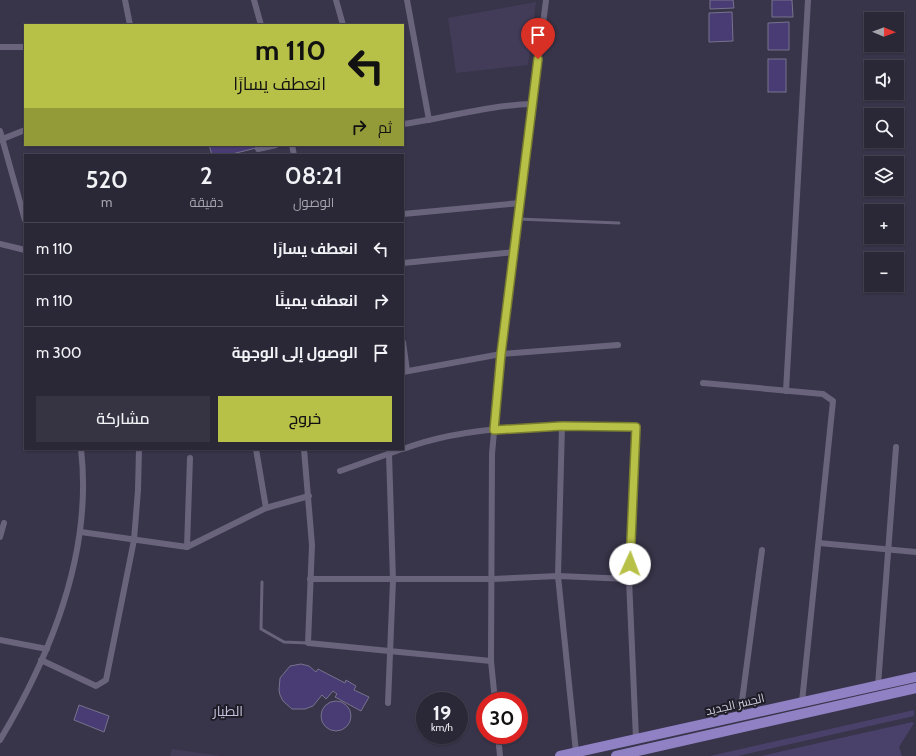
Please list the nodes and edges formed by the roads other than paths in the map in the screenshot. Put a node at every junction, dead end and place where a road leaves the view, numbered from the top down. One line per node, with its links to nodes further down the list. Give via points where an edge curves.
1 (125, 0): 7 (street)
2 (254, 0): 8 (street)
3 (336, 0): 9 (street)
4 (407, 0): 13 (street)
5 (546, 0): 12 (street)
6 (808, 0): 34 (street)
7 (130, 24)
8 (261, 24)
9 (343, 24)
10 (0, 47): 11 (street)
11 (24, 47)
12 (532, 104): 13 (street, via 514,104); 20 (street)
13 (429, 120): 14 (street)
14 (404, 124)
15 (24, 130): 17 (street)
16 (0, 131): 17 (street)
17 (1, 140): 21 (street)
18 (272, 146): 19 (street)
19 (258, 149)
20 (520, 203): 22 (street); 23 (street)
21 (24, 211)
22 (404, 214)
23 (518, 219): 24 (lane); 27 (street)
24 (619, 223)
25 (0, 244): 26 (street)
26 (24, 250)
27 (514, 252): 28 (street); 30 (street)
28 (404, 264)
29 (618, 345): 30 (street)
30 (501, 354): 32 (street); 36 (street)
31 (404, 357): 32 (street)
32 (405, 372)
33 (702, 383): 34 (street)
34 (786, 391): 53 (street, via 823,394 833,401)
35 (562, 426): 36 (street); 58 (street); 62 (street, via 636,427)
36 (494, 430): 38 (street, via 456,433); 60 (street)
37 (896, 447): 56 (street)
38 (404, 449)
39 (81, 450): 50 (street, via 84,470)
40 (139, 450): 52 (street)
41 (256, 450): 48 (street)
42 (304, 450): 47 (street)
43 (400, 450): 44 (street)
44 (389, 454): 46 (street); 61 (street)
45 (190, 458): 54 (street)
46 (340, 471)
47 (309, 496): 48 (street); 59 (street, via 312,545)
48 (266, 508): 54 (street)
49 (4, 523): 51 (street)
50 (81, 532): 52 (street); 66 (street, via 68,596)
51 (0, 537)
52 (134, 540): 54 (street); 68 (street, via 106,680 96,686)
53 (818, 544): 56 (street); 74 (street)
54 (187, 547)
55 (762, 550): 76 (street)
56 (888, 550): 57 (street); 71 (street)
57 (916, 552)
58 (558, 576): 60 (street); 62 (street); 80 (street)
59 (310, 579): 61 (street); 65 (street)
60 (492, 579): 61 (street); 69 (street)
61 (393, 580): 67 (street)
62 (630, 580): 77 (street)
63 (262, 582): 65 (lane, via 261,629 284,642)
64 (0, 640): 66 (street)
65 (308, 643): 67 (street)
66 (47, 648): 68 (street)
67 (391, 650): 69 (street); 75 (street)
68 (42, 660): 78 (street)
69 (491, 661): 73 (street)
70 (916, 677): 71 (main road, الجسر الجديد)
71 (878, 685): 74 (main road, الجسر الجديد)
72 (916, 688): 83 (main road, الجسر الجديد)
73 (494, 692)
74 (802, 702): 76 (main road, الجسر الجديد)
75 (388, 703)
76 (740, 716): 77 (main road, الجسر الجديد)
77 (636, 739): 80 (main road, الجسر الجديد)
78 (0, 740)
79 (499, 744): 81 (street)
80 (576, 752): 82 (main road, الجسر الجديد)
81 (500, 756)
82 (560, 756)
83 (616, 756)

